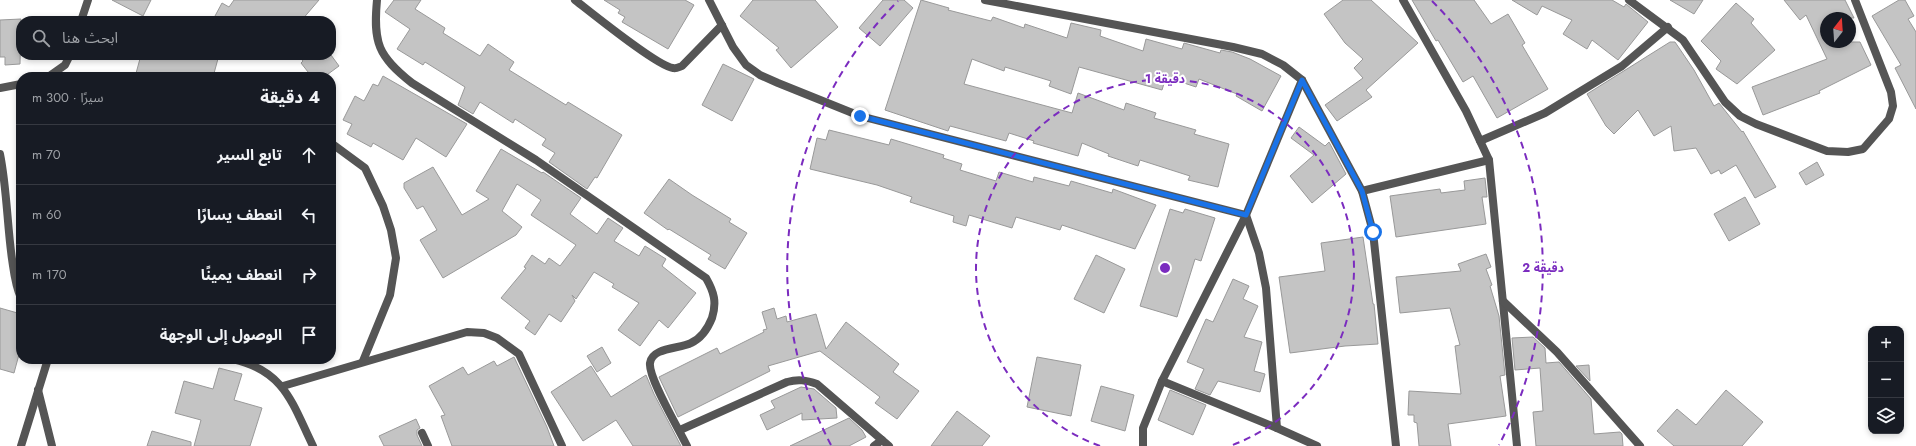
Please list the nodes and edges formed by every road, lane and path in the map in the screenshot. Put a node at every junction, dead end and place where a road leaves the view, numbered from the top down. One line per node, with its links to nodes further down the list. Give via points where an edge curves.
1 (88, 0): 9 (street)
2 (377, 0): 33 (street, via 377,39 383,55 393,68 412,83 536,160 706,278 713,290 716,305 701,337 692,343 660,351 650,362 655,382)
3 (575, 0): 10 (street, via 640,49 673,68 682,66)
4 (710, 0): 10 (street)
5 (985, 0): 14 (street, via 1233,46 1262,54 1283,65)
6 (1403, 0): 17 (street, via 1466,111)
7 (1629, 0): 11 (street)
8 (1854, 0): 11 (street, via 1891,92 1893,106 1889,120 1862,149 1848,152 1827,151 1740,116 1725,102 1684,40)
9 (83, 16)
10 (722, 25): 22 (street, via 733,48 746,65 760,75 860,116)
11 (1668, 27): 17 (street, via 1622,66 1545,113)
12 (68, 60): 13 (street)
13 (55, 72)
14 (1302, 80): 21 (street); 22 (street)
15 (16, 85): 16 (street)
16 (0, 88)
17 (1480, 141): 20 (street)
18 (336, 147): 26 (street, via 365,168 383,206 396,258 390,295)
19 (0, 154): 23 (street, via 6,182)
20 (1489, 160): 21 (street); 25 (street)
21 (1362, 191): 46 (street, via 1373,232)
22 (1246, 215): 29 (street); 32 (street, via 1259,253 1266,288)
23 (4, 224): 24 (street)
24 (16, 284)
25 (1502, 301): 47 (street); 48 (street, via 1557,352)
26 (363, 361): 30 (street); 40 (street, via 467,332 484,333 497,338 519,354)
27 (46, 364): 31 (street)
28 (252, 364): 30 (street)
29 (1162, 382): 32 (street); 44 (street, via 1143,428)
30 (283, 386): 38 (street)
31 (38, 390): 36 (street); 37 (street)
32 (1277, 428): 45 (street)
33 (680, 430): 35 (street, via 786,382 797,380 817,384); 41 (street)
34 (422, 433): 39 (street)
35 (882, 440): 42 (street); 43 (street)
36 (21, 446)
37 (52, 446)
38 (313, 446)
39 (428, 446)
40 (562, 446)
41 (687, 446)
42 (874, 446)
43 (889, 446)
44 (1143, 446)
45 (1317, 446)
46 (1396, 446)
47 (1517, 446)
48 (1640, 446)

